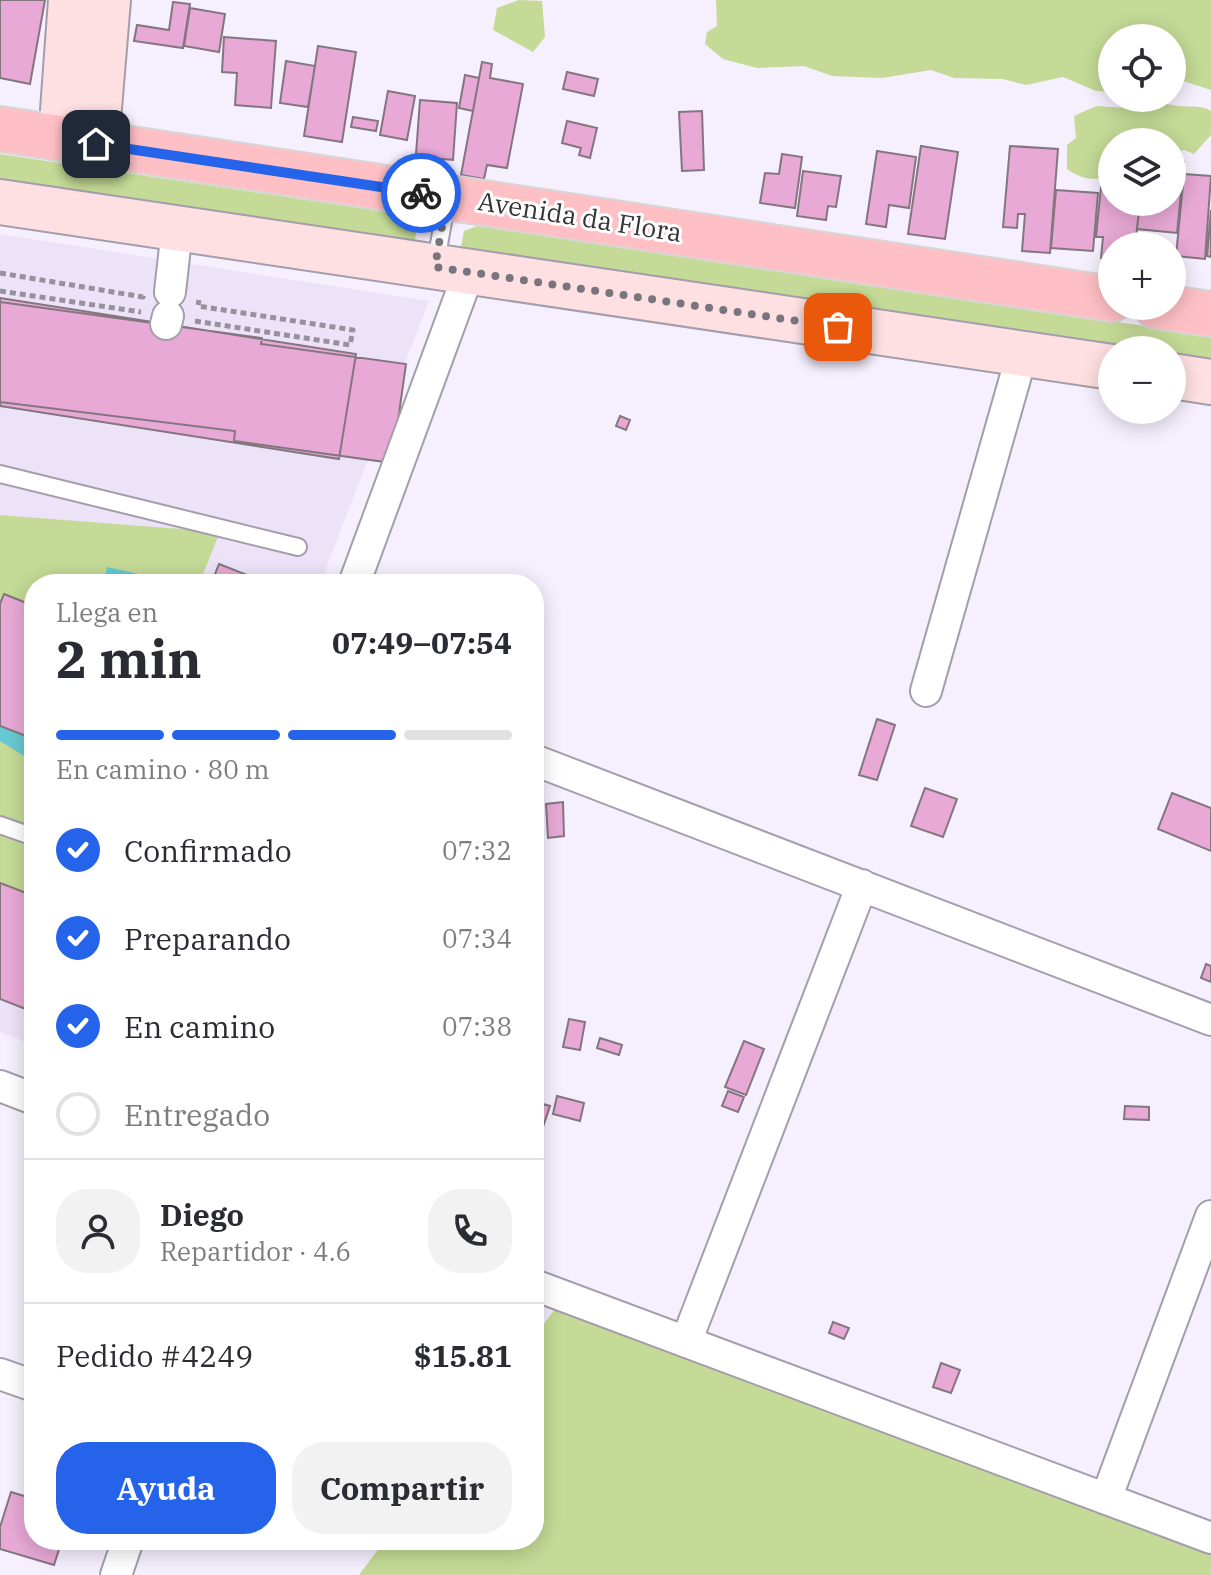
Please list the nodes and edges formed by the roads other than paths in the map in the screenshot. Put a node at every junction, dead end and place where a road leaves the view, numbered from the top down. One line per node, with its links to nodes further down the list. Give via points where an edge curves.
1 (71, 0): 4 (street)
2 (108, 0): 4 (street)
3 (0, 129): 4 (main road, Avenida da Flora)
4 (79, 141): 5 (main road, Avenida da Flora)
5 (447, 197): 8 (lane); 9 (main road, Avenida da Flora)
6 (0, 202): 7 (street)
7 (177, 229): 8 (street); 10 (street)
8 (452, 269): 13 (street); 19 (street)
9 (1098, 297)
10 (169, 304)
11 (1186, 310): 12 (main road)
12 (1211, 314)
13 (1022, 354): 14 (street); 20 (street)
14 (1098, 365)
15 (1186, 378): 16 (street)
16 (1211, 382)
17 (0, 474): 18 (lane)
18 (298, 547)
19 (357, 574)
20 (926, 691)
21 (544, 764): 24 (street)
22 (0, 825): 23 (lane)
23 (24, 833)
24 (862, 885): 25 (street); 30 (street)
25 (1211, 1020)
26 (0, 1086): 27 (street)
27 (24, 1095)
28 (1211, 1216): 33 (street)
29 (544, 1289): 30 (street)
30 (686, 1342): 33 (street)
31 (0, 1374): 32 (street)
32 (24, 1382)
33 (1106, 1499): 34 (street)
34 (1211, 1538)
35 (125, 1550): 36 (street)
36 (116, 1575)

